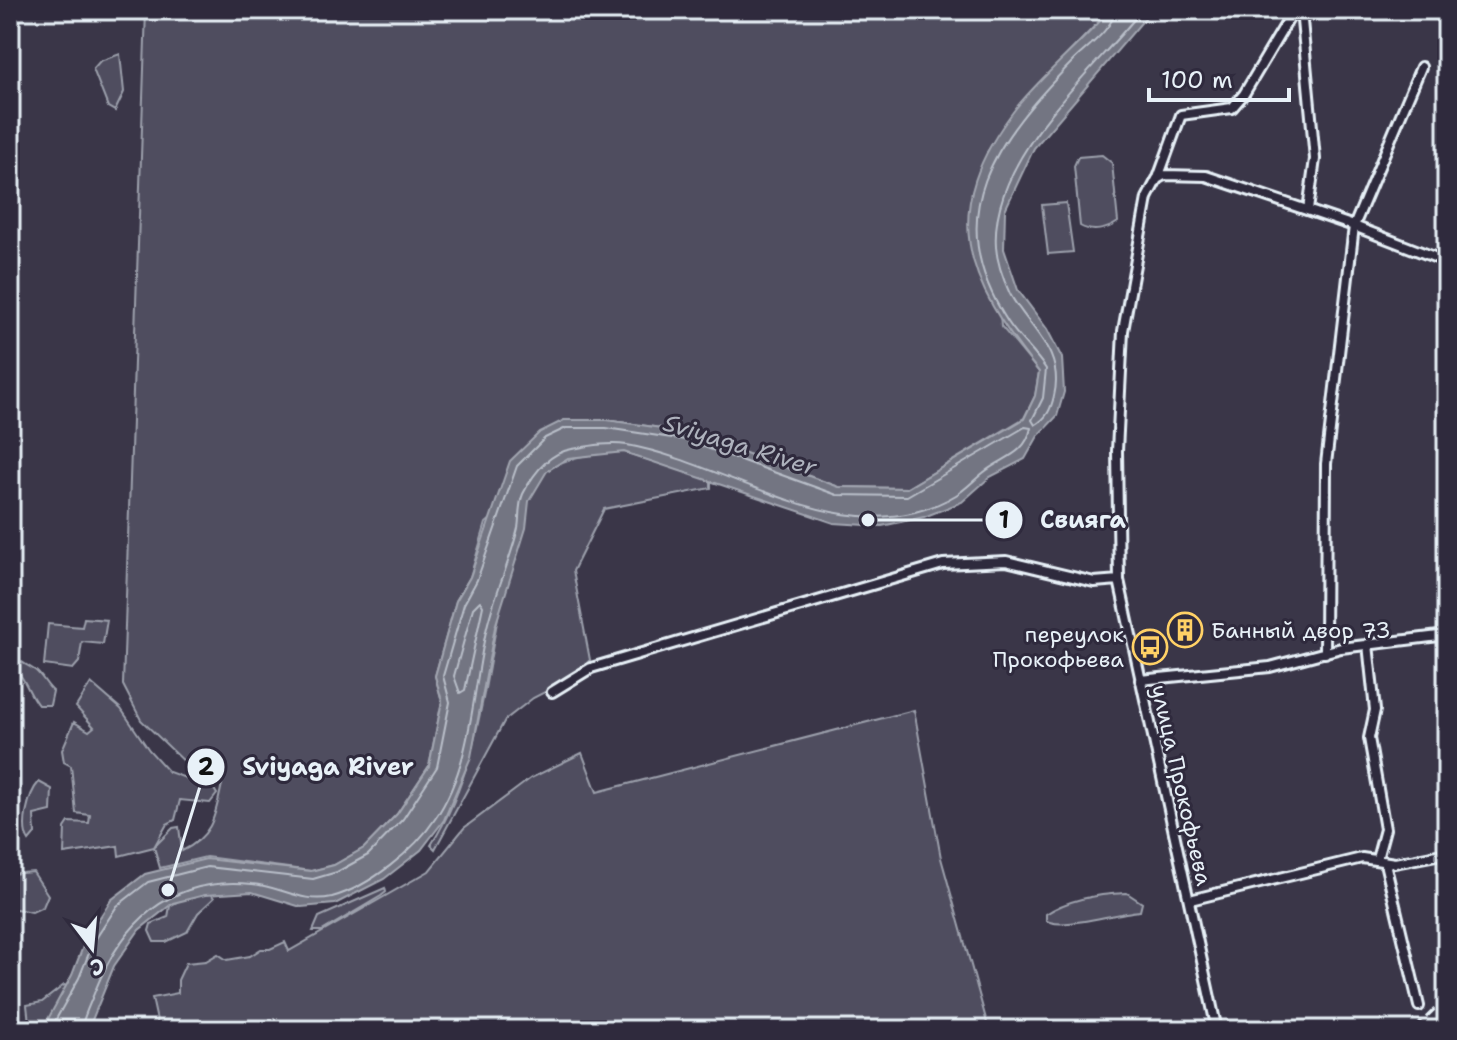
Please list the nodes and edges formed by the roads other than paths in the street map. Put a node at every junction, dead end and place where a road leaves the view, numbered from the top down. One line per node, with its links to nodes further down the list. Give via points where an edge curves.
1 (1294, 10): 4 (street, via 1232,108 1181,115)
2 (1301, 10): 5 (street, via 1315,159)
3 (1421, 67): 6 (street)
4 (1157, 179): 5 (street, via 1174,173 1206,176); 8 (street, улица Прокофьева, via 1144,213 1123,331 1117,451)
5 (1308, 210): 6 (street)
6 (1354, 226): 7 (street); 11 (street, via 1326,464)
7 (1447, 262)
8 (1119, 580): 12 (street, улица Прокофьева); 13 (street, via 1094,582 1006,561 943,564 591,668)
9 (1447, 635): 10 (street)
10 (1368, 644): 11 (street); 15 (street, via 1375,710 1369,738 1385,829)
11 (1325, 653): 12 (street, via 1270,667)
12 (1140, 680): 16 (street, улица Прокофьева)
13 (552, 692)
14 (1447, 853): 15 (street)
15 (1381, 861): 16 (street, via 1362,858); 17 (street)
16 (1190, 900): 18 (street, улица Прокофьева)
17 (1419, 1006)
18 (1217, 1030)

